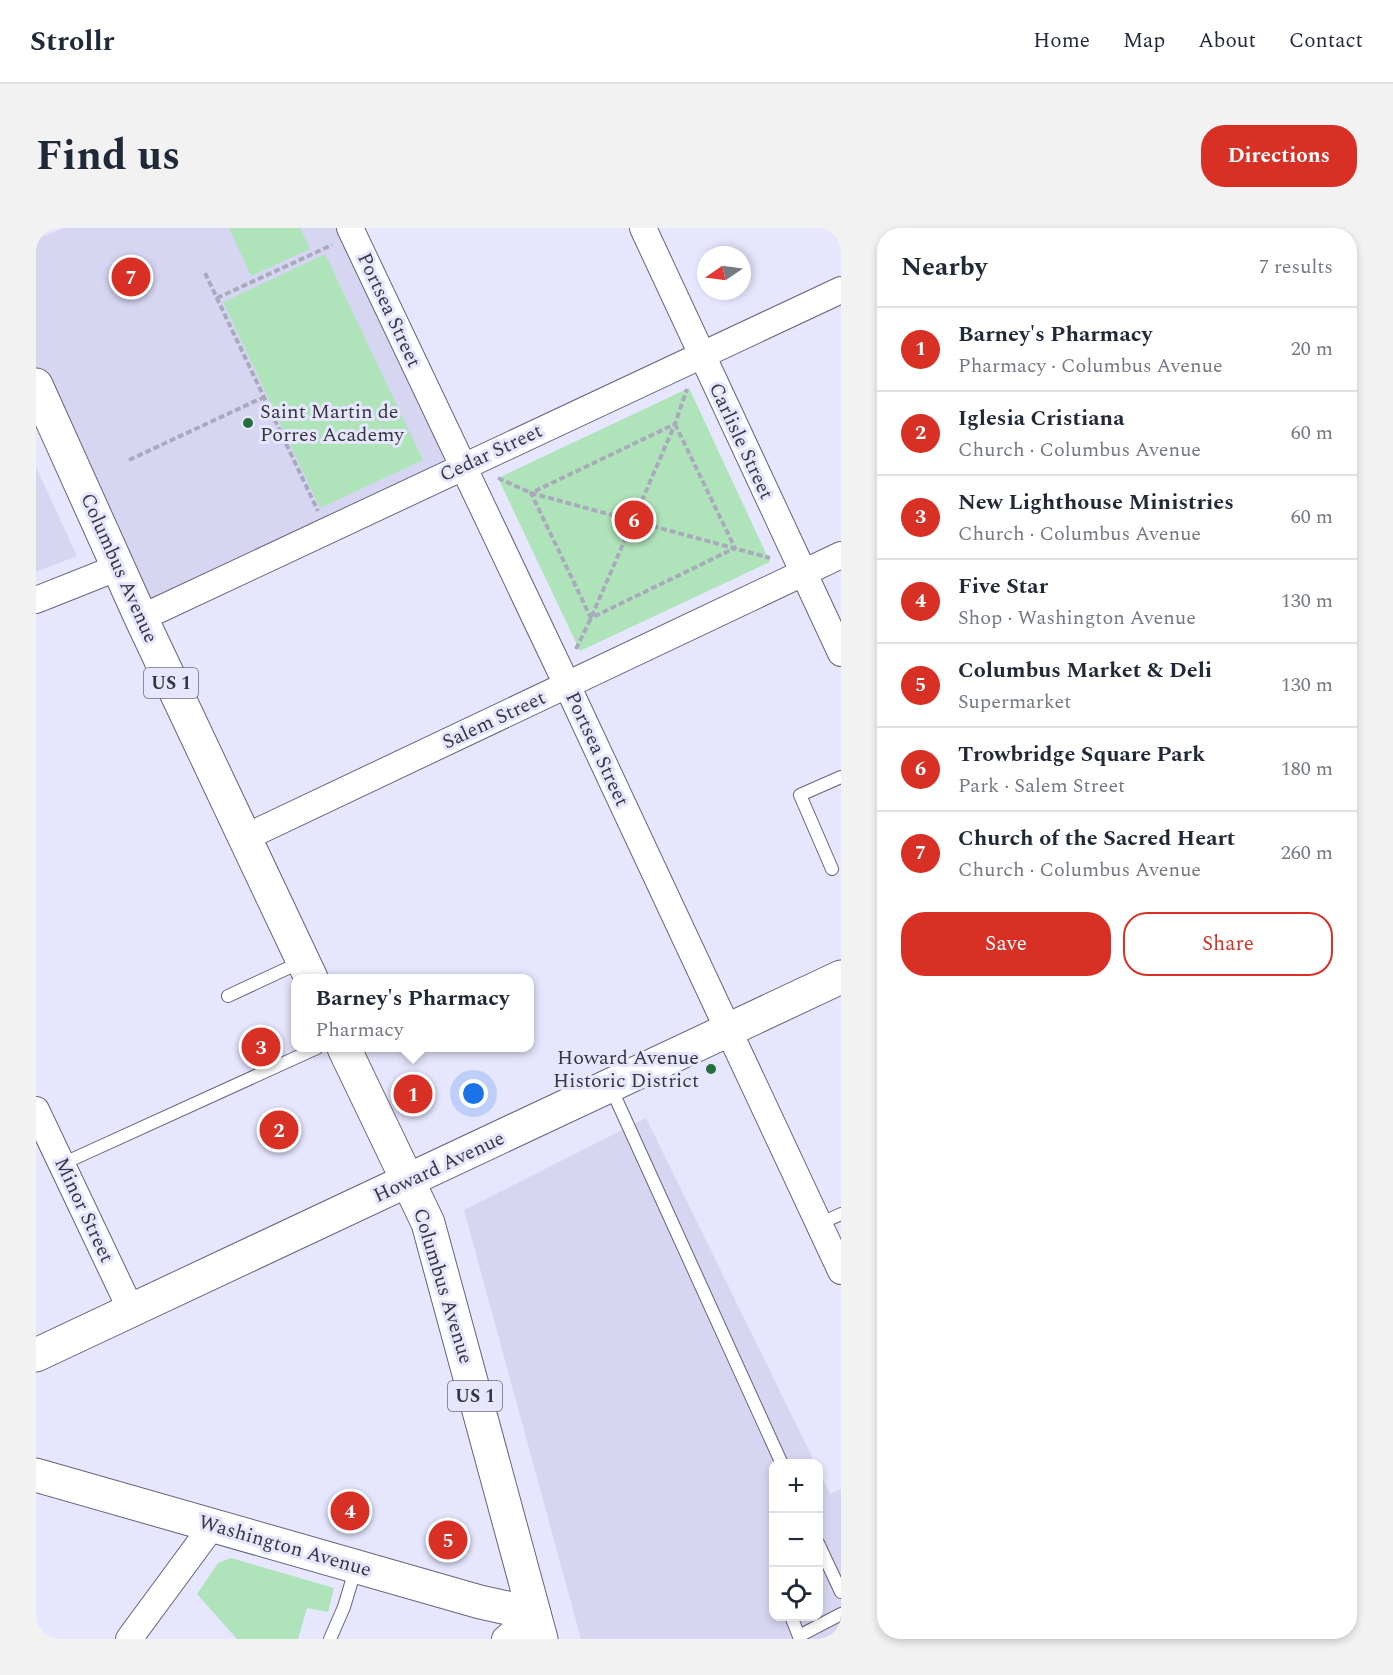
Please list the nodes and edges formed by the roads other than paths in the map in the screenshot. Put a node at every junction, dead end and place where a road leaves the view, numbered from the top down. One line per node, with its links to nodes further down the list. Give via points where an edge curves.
1 (643, 228): 4 (street, Carlisle Street)
2 (343, 236): 6 (street, Portsea Street)
3 (841, 290): 4 (street, Cedar Street)
4 (702, 355): 6 (street, Cedar Street); 9 (street, Carlisle Street)
5 (36, 385): 8 (main road, Columbus Avenue / US 1)
6 (463, 466): 11 (street, Cedar Street); 13 (street, Portsea Street)
7 (841, 555): 9 (street, Salem Street)
8 (119, 567): 10 (street); 11 (main road, Columbus Avenue / US 1)
9 (803, 572): 12 (street, Carlisle Street); 13 (street, Salem Street)
10 (36, 600)
11 (141, 618): 15 (main road, Columbus Avenue / US 1)
12 (841, 653)
13 (567, 685): 15 (street, Salem Street); 21 (street, Portsea Street)
14 (841, 777): 16 (lane, via 800,795)
15 (244, 838): 17 (main road, Columbus Avenue / US 1)
16 (832, 869)
17 (307, 970)
18 (291, 975): 20 (lane)
19 (841, 977): 21 (main road, Howard Avenue)
20 (228, 996)
21 (728, 1031): 24 (main road, Howard Avenue); 28 (street, Portsea Street)
22 (306, 1052): 26 (lane)
23 (346, 1052): 27 (main road, Columbus Avenue / US 1)
24 (610, 1086): 27 (main road, Howard Avenue); 32 (lane)
25 (36, 1110): 26 (street, Minor Street)
26 (62, 1164): 30 (street, Minor Street)
27 (408, 1181): 30 (main road, Howard Avenue); 40 (main road, Columbus Avenue / US 1, via 428,1223)
28 (830, 1219): 29 (street, Portsea Street)
29 (841, 1271)
30 (131, 1310): 31 (main road, Howard Avenue)
31 (36, 1355)
32 (780, 1459)
33 (36, 1475): 34 (main road, Washington Avenue)
34 (213, 1525): 36 (main road, Washington Avenue); 42 (street)
35 (823, 1552): 37 (lane)
36 (356, 1566): 40 (main road, Washington Avenue, via 480,1602); 43 (lane)
37 (841, 1592)
38 (841, 1614): 41 (lane)
39 (793, 1621): 41 (lane)
40 (538, 1626): 44 (street)
41 (800, 1638)
42 (129, 1639)
43 (330, 1639)
44 (505, 1639)

